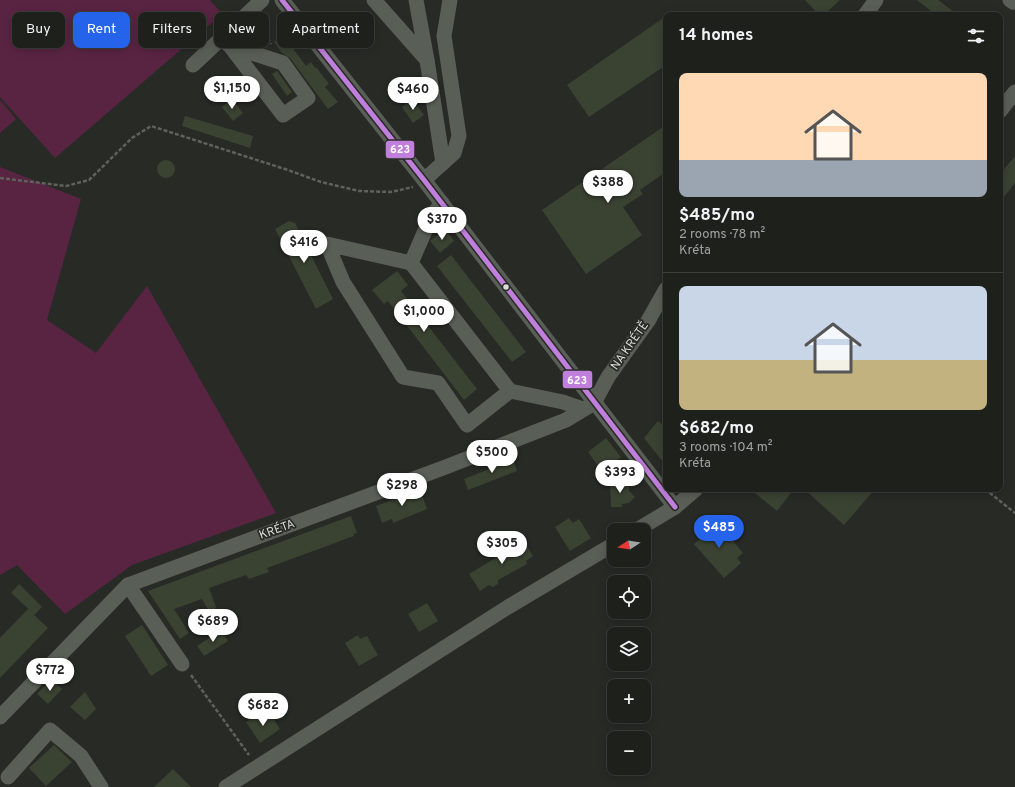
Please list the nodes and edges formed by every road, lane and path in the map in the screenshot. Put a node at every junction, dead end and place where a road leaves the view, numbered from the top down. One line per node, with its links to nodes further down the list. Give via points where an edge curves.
1 (262, 0): 9 (street)
2 (282, 0): 21 (street)
3 (374, 0): 14 (street)
4 (416, 0): 14 (street)
5 (450, 0): 19 (street, via 444,36 459,136 454,153)
6 (876, 0): 10 (street)
7 (1010, 0): 8 (street)
8 (1015, 0)
9 (251, 11): 15 (path)
10 (867, 12)
11 (218, 48): 16 (street)
12 (230, 48): 15 (street, via 283,115 308,98)
13 (240, 48): 15 (street)
14 (427, 60): 19 (street)
15 (283, 63)
16 (193, 65)
17 (1015, 92): 18 (street)
18 (1003, 107)
19 (442, 163): 21 (street)
20 (0, 178): 21 (path, via 66,186 89,180 132,138 151,126 321,182 359,191 391,192 410,189)
21 (424, 180): 22 (street)
22 (442, 203): 23 (street, via 431,217); 26 (street)
23 (411, 263): 25 (street); 25 (street, via 327,244 343,282 403,377 438,383 467,425)
24 (663, 295): 26 (street, NA KRÉTĚ)
25 (510, 391): 26 (street)
26 (589, 406): 29 (street); 33 (street, KRÉTA, via 566,420 443,468)
27 (692, 492): 29 (street)
28 (989, 492): 30 (path)
29 (675, 507): 31 (street)
30 (1015, 513)
31 (649, 523)
32 (607, 548): 36 (street, via 508,607)
33 (128, 585): 34 (street); 35 (street, KRÉTA)
34 (182, 664): 36 (path)
35 (0, 718)
36 (258, 767): 39 (street)
37 (8, 783): 38 (street, via 50,730 81,756)
38 (101, 787)
39 (226, 787)

